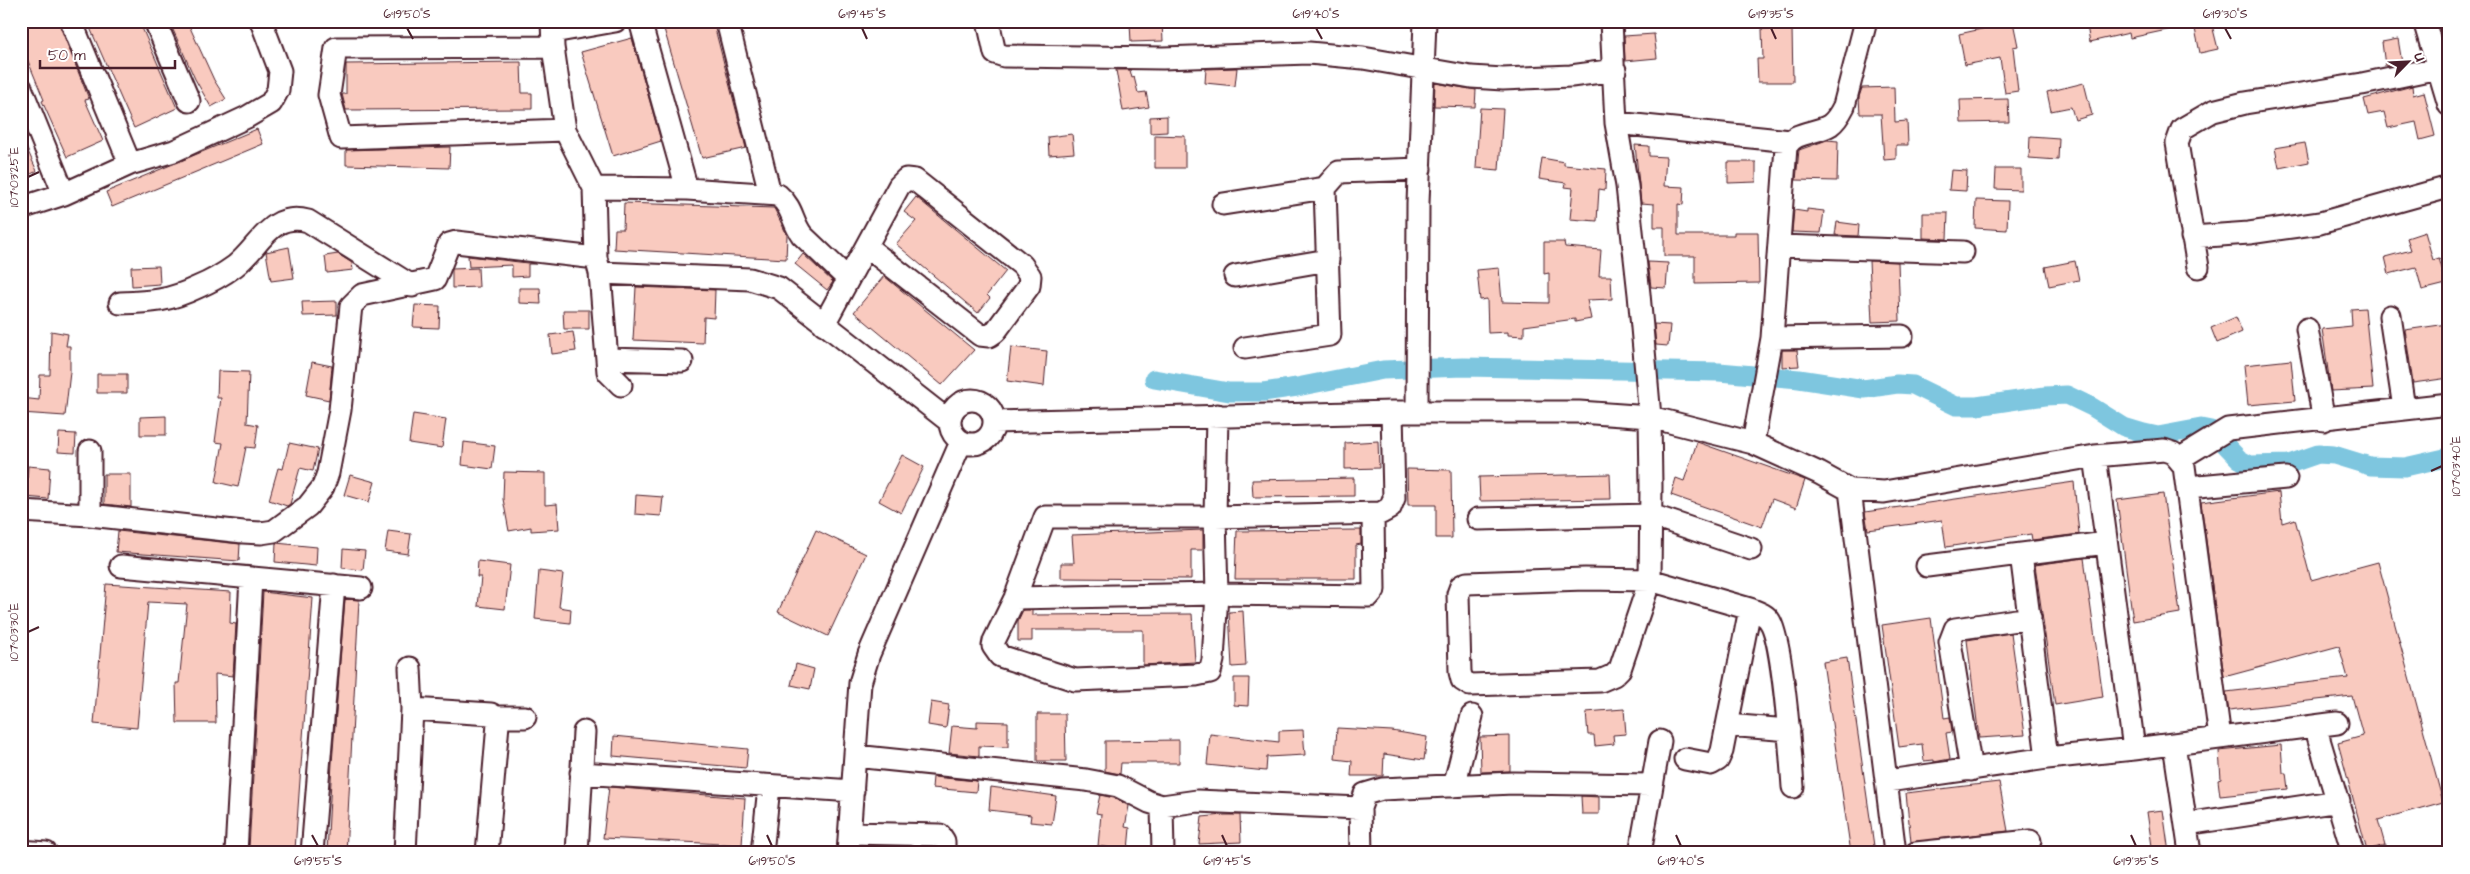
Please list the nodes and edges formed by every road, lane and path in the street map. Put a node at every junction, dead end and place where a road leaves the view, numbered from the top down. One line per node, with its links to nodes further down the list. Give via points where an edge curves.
1 (71, 21): 22 (street)
2 (155, 21): 17 (street)
3 (261, 21): 22 (street, via 280,71 278,90 271,103 174,151)
4 (616, 21): 12 (street)
5 (640, 21): 27 (street)
6 (727, 21): 28 (street)
7 (988, 21): 14 (street, via 995,52 1004,56 1163,58 1309,54 1363,58)
8 (1425, 21): 14 (street)
9 (1611, 21): 15 (street)
10 (2424, 21): 13 (street)
11 (1865, 22): 21 (street, via 1839,116 1831,124)
12 (552, 34): 20 (street); 20 (street, via 336,48 329,95 342,138)
13 (2438, 68): 18 (street); 32 (street, via 2245,103 2198,118 2182,129 2177,143)
14 (1423, 70): 15 (street, via 1471,77 1527,79); 23 (street)
15 (1615, 70): 19 (street)
16 (21, 88): 29 (street)
17 (189, 101)
18 (2449, 105)
19 (1616, 123): 21 (street); 57 (street, via 1633,232)
20 (564, 130): 25 (street)
21 (1790, 141): 33 (street, via 1784,161)
22 (130, 164): 29 (street)
23 (1420, 169): 26 (street, via 1339,172); 55 (street)
24 (2449, 187): 32 (street, via 2320,222 2249,233)
25 (594, 188): 27 (street); 37 (street)
26 (1325, 188): 30 (street); 36 (street)
27 (687, 189): 28 (street)
28 (770, 193): 40 (street, via 778,195 788,206 802,235)
29 (64, 194): 31 (street)
30 (1223, 204)
31 (21, 208)
32 (2192, 237): 38 (street)
33 (1780, 246): 35 (street); 47 (street)
34 (867, 247): 34 (street, via 899,186 910,178 1022,265 1030,276 1030,286 995,332 989,336 980,335); 40 (street)
35 (1963, 252)
36 (1328, 260): 39 (street); 48 (street, via 1330,335)
37 (598, 265): 41 (street, via 456,242 449,244 435,280); 44 (street, via 758,281 779,288); 49 (street)
38 (2198, 266)
39 (1235, 276)
40 (847, 278): 44 (street)
41 (412, 286): 42 (street, via 308,221 294,217 279,222 236,266 199,287 163,301); 71 (street, via 362,295 351,306 340,410 328,473 314,499 291,520 274,531 261,533)
42 (120, 303)
43 (2390, 316): 53 (street)
44 (824, 324): 59 (street)
45 (2307, 328): 58 (street)
46 (1902, 336): 47 (street)
47 (1772, 338): 62 (street)
48 (1245, 348)
49 (607, 359): 50 (street); 51 (street, via 608,372)
50 (682, 361)
51 (621, 385)
52 (2449, 404): 53 (street)
53 (2404, 408): 58 (street)
54 (1392, 412): 55 (street); 56 (street); 70 (street, via 1394,498 1390,508)
55 (1417, 412): 57 (street, via 1579,412)
56 (1217, 415): 60 (street); 73 (street)
57 (1650, 417): 62 (street); 72 (street)
58 (2324, 420): 65 (street, via 2228,429)
59 (950, 422): 60 (street, via 951,414 961,403 976,400 989,408); 61 (street, via 955,437)
60 (994, 422): 61 (street, via 989,437 983,442)
61 (961, 442): 102 (street, via 869,654 860,682)
62 (1753, 443): 68 (street)
63 (90, 451): 71 (street)
64 (2095, 456): 65 (street, via 2164,450); 68 (street, via 1884,492); 75 (street)
65 (2179, 458): 67 (street)
66 (2286, 478): 67 (street)
67 (2188, 487): 98 (street)
68 (1850, 490): 107 (street)
69 (21, 511): 71 (street)
70 (1373, 514): 73 (street); 84 (street, via 1374,590 1369,596)
71 (90, 515)
72 (1651, 515): 74 (street); 76 (street); 81 (street)
73 (1215, 517): 84 (street); 85 (street, via 1045,517)
74 (1478, 518)
75 (2106, 543): 77 (street); 101 (street)
76 (1751, 549)
77 (2021, 554): 79 (street); 87 (street)
78 (121, 566): 80 (street)
79 (1927, 566)
80 (251, 578): 82 (street); 121 (street)
81 (1650, 580): 81 (street, via 1620,669 1614,675 1600,682 1470,685 1462,680 1458,594 1461,586 1467,583); 86 (street)
82 (334, 585): 83 (street); 122 (street)
83 (361, 588)
84 (1217, 594): 85 (street); 85 (street, via 1210,672 1075,680 1000,656 996,651 994,641)
85 (1014, 598)
86 (1750, 610): 94 (street); 96 (street, via 1763,615 1774,629)
87 (2030, 618): 103 (street); 105 (street, via 1968,626 1955,629 1951,634)
88 (410, 668): 89 (street)
89 (412, 709): 91 (street); 123 (street)
90 (1472, 716): 109 (street)
91 (496, 717): 92 (street); 124 (street)
92 (525, 717)
93 (2337, 723): 95 (street)
94 (1727, 725): 96 (street); 104 (street, via 1718,760 1711,764)
95 (2315, 726): 98 (street); 113 (street)
96 (1789, 730): 111 (street)
97 (584, 732): 106 (street)
98 (2220, 738): 100 (street)
99 (1660, 741): 108 (street)
100 (2174, 744): 101 (street); 116 (street)
101 (2134, 749): 103 (street)
102 (855, 756): 112 (street); 114 (street, via 1086,780 1118,786)
103 (2047, 758): 105 (street)
104 (1685, 759)
105 (1971, 770): 107 (street)
106 (581, 773): 110 (street); 125 (street)
107 (1888, 781): 131 (street)
108 (1652, 785): 109 (street, via 1513,783); 130 (street)
109 (1454, 786): 115 (street, via 1372,790 1365,794)
110 (769, 787): 112 (street); 126 (street)
111 (1793, 787)
112 (853, 791): 118 (street)
113 (2339, 801): 116 (street); 134 (street)
114 (1162, 806): 115 (street, via 1197,801); 128 (street)
115 (1360, 808): 129 (street)
116 (2186, 824): 133 (street)
117 (2030, 841): 132 (street)
118 (849, 843): 127 (street, via 940,836 944,841)
119 (21, 851): 120 (street)
120 (46, 853)
121 (236, 853)
122 (312, 853)
123 (405, 853)
124 (488, 853)
125 (577, 853)
126 (762, 853)
127 (944, 853)
128 (1163, 853)
129 (1361, 853)
130 (1640, 853)
131 (1895, 853)
132 (1916, 853)
133 (2190, 853)
134 (2353, 853)

